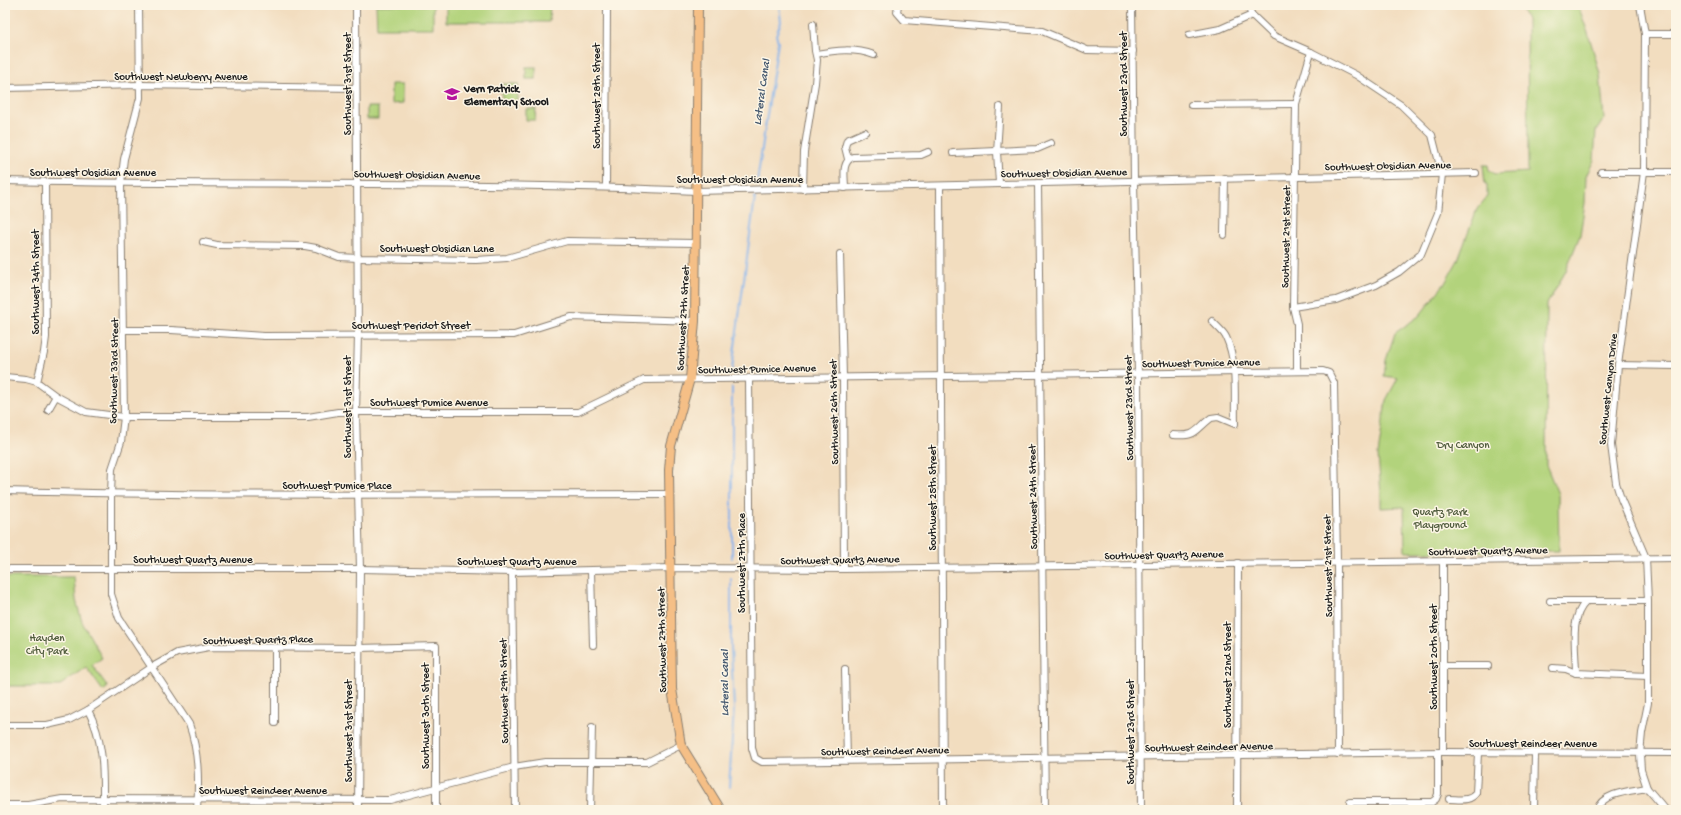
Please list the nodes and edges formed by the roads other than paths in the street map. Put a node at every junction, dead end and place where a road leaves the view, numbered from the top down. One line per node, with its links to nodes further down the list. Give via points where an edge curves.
1 (139, 5): 18 (street, Southwest 33rd Street)
2 (356, 5): 20 (street, Southwest 31st Street)
3 (607, 5): 45 (street, Southwest 28th Street)
4 (698, 5): 48 (main road, Southwest 27th Street)
5 (898, 5): 14 (street, via 898,12 904,20 1042,31 1087,50)
6 (1132, 5): 14 (street, Southwest 23rd Street)
7 (1247, 5): 9 (street)
8 (1640, 5): 11 (street, Southwest Canyon Drive)
9 (1252, 15): 13 (street, via 1220,29); 15 (street, via 1274,36)
10 (813, 24): 16 (street)
11 (1645, 34): 12 (street); 31 (street, Southwest Canyon Drive)
12 (1676, 34)
13 (1189, 35)
14 (1133, 51): 38 (street, Southwest 23rd Street)
15 (1311, 52): 21 (street, Southwest 21st Street); 34 (street, via 1402,105 1432,135)
16 (816, 54): 17 (street, via 849,50); 47 (street, via 815,83 804,152)
17 (874, 55)
18 (140, 86): 19 (street, Southwest Newberry Avenue); 20 (street, Southwest Newberry Avenue); 40 (street, Southwest 33rd Street, via 138,108 124,159)
19 (5, 88)
20 (356, 88): 41 (street, Southwest 31st Street)
21 (1296, 104): 22 (street); 35 (street, Southwest 21st Street)
22 (1191, 105)
23 (1000, 108): 27 (street)
24 (865, 132): 29 (street, via 847,140 845,146)
25 (1051, 143): 27 (street, via 1037,149)
26 (928, 152): 29 (street, via 921,155 853,156)
27 (997, 152): 28 (street); 42 (street)
28 (953, 153)
29 (848, 159): 46 (street, via 845,164)
30 (1601, 172): 31 (street)
31 (1644, 172): 32 (street); 59 (street, Southwest Canyon Drive)
32 (1676, 172)
33 (1476, 173): 34 (street, Southwest Obsidian Avenue)
34 (1442, 174): 35 (street, Southwest Obsidian Avenue); 54 (street, via 1438,213 1421,254 1399,272 1376,285 1336,300)
35 (1296, 175): 36 (street, Southwest Obsidian Avenue); 54 (street, Southwest 21st Street)
36 (1225, 178): 38 (street, Southwest Obsidian Avenue); 49 (street)
37 (5, 181): 39 (street, Southwest Obsidian Avenue)
38 (1134, 181): 43 (street, Southwest Obsidian Avenue); 63 (street, Southwest 23rd Street)
39 (45, 182): 40 (street, Southwest Obsidian Avenue); 71 (street, Southwest 34th Street, via 46,337)
40 (121, 183): 41 (street, Southwest Obsidian Avenue); 57 (street, Southwest 33rd Street)
41 (357, 183): 45 (street, Southwest Obsidian Avenue); 53 (street, Southwest 31st Street)
42 (999, 183): 43 (street, Southwest Obsidian Avenue); 44 (street, Southwest Obsidian Avenue)
43 (1038, 183): 64 (street, Southwest 24th Street)
44 (940, 186): 46 (street, Southwest Obsidian Avenue); 65 (street, Southwest 25th Street)
45 (606, 187): 48 (street, Southwest Obsidian Avenue)
46 (845, 188): 47 (street, Southwest Obsidian Avenue)
47 (803, 189): 48 (street, Southwest Obsidian Avenue)
48 (696, 191): 51 (main road, Southwest 27th Street)
49 (1224, 235)
50 (203, 242): 53 (street, Southwest Obsidian Lane, via 217,245 305,246 339,257)
51 (696, 243): 53 (street, Southwest Obsidian Lane, via 567,242 507,258 476,260); 55 (main road, Southwest 27th Street)
52 (840, 254): 67 (street, Southwest 26th Street)
53 (358, 258): 58 (street, Southwest 31st Street)
54 (1293, 307): 61 (street, Southwest 21st Street, via 1297,324)
55 (695, 321): 58 (street, Southwest Peridot Street, via 571,317 514,335); 70 (main road, Southwest 27th Street)
56 (1212, 321): 62 (street, via 1225,336 1231,351)
57 (124, 330): 58 (street, Southwest Peridot Street, via 171,330 264,336); 75 (street, Southwest 33rd Street)
58 (358, 335): 74 (street, Southwest 31st Street)
59 (1618, 365): 60 (street); 81 (street, Southwest Canyon Drive, via 1612,426 1612,462 1621,499)
60 (1676, 366)
61 (1297, 371): 62 (street, Southwest Pumice Avenue); 69 (street, Southwest Pumice Avenue, via 1323,371 1329,373)
62 (1233, 372): 63 (street, Southwest Pumice Avenue); 76 (street, via 1235,424 1218,417 1211,418 1188,436)
63 (1138, 373): 64 (street, Southwest Pumice Avenue); 86 (street, Southwest 23rd Street)
64 (1040, 375): 65 (street, Southwest Pumice Avenue); 87 (street, Southwest 24th Street)
65 (942, 376): 67 (street, Southwest Pumice Avenue); 88 (street, Southwest 25th Street)
66 (5, 377): 71 (street, Southwest Pumice Avenue)
67 (843, 377): 68 (street, Southwest Pumice Avenue); 93 (street, Southwest 26th Street)
68 (750, 378): 70 (street, Southwest Pumice Avenue); 94 (street, Southwest 27th Place)
69 (1332, 378): 83 (street, Southwest 21st Street)
70 (690, 379): 74 (street, Southwest Pumice Avenue, via 644,380 578,412); 79 (main road, Southwest 27th Street, via 670,446)
71 (37, 382): 72 (street, Southwest Pumice Avenue)
72 (56, 396): 73 (street); 75 (street, Southwest Pumice Avenue, via 86,412)
73 (48, 410)
74 (356, 412): 75 (street, Southwest Pumice Avenue, via 308,417); 80 (street, Southwest 31st Street)
75 (124, 417): 78 (street, Southwest 33rd Street, via 121,442 112,469)
76 (1173, 435)
77 (5, 491): 78 (street, Southwest Pumice Place)
78 (111, 494): 80 (street, Southwest Pumice Place); 91 (street, Southwest 33rd Street)
79 (670, 494): 80 (street, Southwest Pumice Place); 89 (main road, Southwest 27th Street)
80 (358, 495): 92 (street, Southwest 31st Street)
81 (1646, 558): 82 (street, Southwest Quartz Avenue); 84 (street, Southwest Quartz Avenue); 98 (street, Southwest Canyon Drive)
82 (1676, 558)
83 (1337, 561): 84 (street, Southwest Quartz Avenue); 85 (street, Southwest Quartz Avenue); 121 (street, Southwest 21st Street)
84 (1443, 561): 104 (street, Southwest 20th Street)
85 (1238, 563): 86 (street, Southwest Quartz Avenue); 123 (street, Southwest 22nd Street)
86 (1139, 565): 87 (street, Southwest Quartz Avenue); 125 (street, Southwest 23rd Street)
87 (1043, 566): 88 (street, Southwest Quartz Avenue); 124 (street, Southwest 24th Street)
88 (942, 567): 93 (street, Southwest Quartz Avenue); 127 (street, Southwest 25th Street)
89 (670, 568): 94 (street, Southwest Quartz Avenue); 95 (street, Southwest Quartz Avenue); 115 (main road, Southwest 27th Street, via 672,689)
90 (5, 569): 91 (street, Southwest Quartz Avenue)
91 (112, 569): 92 (street, Southwest Quartz Avenue); 106 (street, Southwest 33rd Street, via 111,594 119,618)
92 (360, 569): 96 (street, Southwest Quartz Avenue); 103 (street, Southwest 31st Street)
93 (844, 569): 94 (street, Southwest Quartz Avenue)
94 (752, 570): 116 (street, Southwest 27th Place)
95 (591, 571): 96 (street, Southwest Quartz Avenue); 100 (street)
96 (512, 572): 129 (street, Southwest 29th Street)
97 (1550, 601): 99 (street)
98 (1648, 601): 99 (street); 110 (street, Southwest Canyon Drive)
99 (1586, 602): 109 (street, via 1575,619)
100 (593, 645)
101 (436, 646): 103 (street, Southwest Quartz Place); 130 (street, Southwest 30th Street)
102 (275, 648): 103 (street, Southwest Quartz Place); 106 (street, Southwest Quartz Place, via 209,648 177,653); 112 (street)
103 (359, 648): 135 (street, Southwest 31st Street)
104 (1443, 666): 105 (street); 117 (street, Southwest 20th Street)
105 (1488, 666)
106 (152, 667): 111 (street, Southwest Quartz Place); 134 (street, Southwest 33rd Street, via 189,724 195,741 198,756)
107 (1553, 668): 109 (street)
108 (845, 670): 126 (street)
109 (1576, 673): 110 (street)
110 (1648, 676): 122 (street, Southwest Canyon Drive, via 1648,703)
111 (88, 710): 113 (street, Southwest Quartz Place, via 69,720 47,725); 132 (street, via 95,722 104,762)
112 (275, 723)
113 (5, 725)
114 (592, 727): 128 (street)
115 (681, 745): 128 (street, Southwest Reindeer Avenue, via 647,762); 144 (main road, Southwest 27th Street)
116 (752, 748): 126 (street, Southwest Reindeer Avenue, via 755,758 762,762)
117 (1441, 753): 118 (street, Southwest Reindeer Avenue); 121 (street, Southwest Reindeer Avenue); 136 (street, Southwest 20th Street, via 1438,794 1432,802)
118 (1478, 753): 119 (street, Southwest Reindeer Avenue); 133 (street, via 1476,793 1470,799)
119 (1535, 753): 122 (street, Southwest Reindeer Avenue); 149 (street)
120 (1676, 753): 122 (street, Southwest Reindeer Avenue)
121 (1338, 754): 123 (street, Southwest Reindeer Avenue)
122 (1640, 754): 131 (street, Southwest Canyon Drive, via 1641,770)
123 (1237, 756): 125 (street, Southwest Reindeer Avenue); 148 (street, Southwest 22nd Street)
124 (1045, 757): 125 (street, Southwest Reindeer Avenue); 127 (street, Southwest Reindeer Avenue); 146 (street, Southwest 24th Street)
125 (1140, 757): 147 (street, Southwest 23rd Street)
126 (847, 760): 127 (street, Southwest Reindeer Avenue)
127 (943, 760): 145 (street, Southwest 25th Street)
128 (590, 762): 129 (street, Southwest Reindeer Avenue, via 545,762); 143 (street)
129 (514, 767): 130 (street, Southwest Reindeer Avenue); 142 (street, Southwest 29th Street)
130 (435, 787): 135 (street, Southwest Reindeer Avenue, via 390,800); 141 (street, Southwest 30th Street)
131 (1647, 788): 150 (street, via 1604,799 1598,804); 151 (street, Southwest Canyon Drive)
132 (103, 799): 134 (street, Southwest Reindeer Avenue); 137 (street, Southwest Reindeer Avenue, via 62,799 28,805); 138 (street)
133 (1449, 799)
134 (198, 800): 135 (street, Southwest Reindeer Avenue); 139 (street, Southwest 33rd Street)
135 (358, 800): 140 (street, Southwest 31st Street)
136 (1350, 802)
137 (5, 805)
138 (103, 810)
139 (197, 810)
140 (358, 810)
141 (436, 810)
142 (515, 810)
143 (590, 810)
144 (721, 810)
145 (942, 810)
146 (1045, 810)
147 (1141, 810)
148 (1238, 810)
149 (1534, 810)
150 (1597, 810)
151 (1666, 810)

